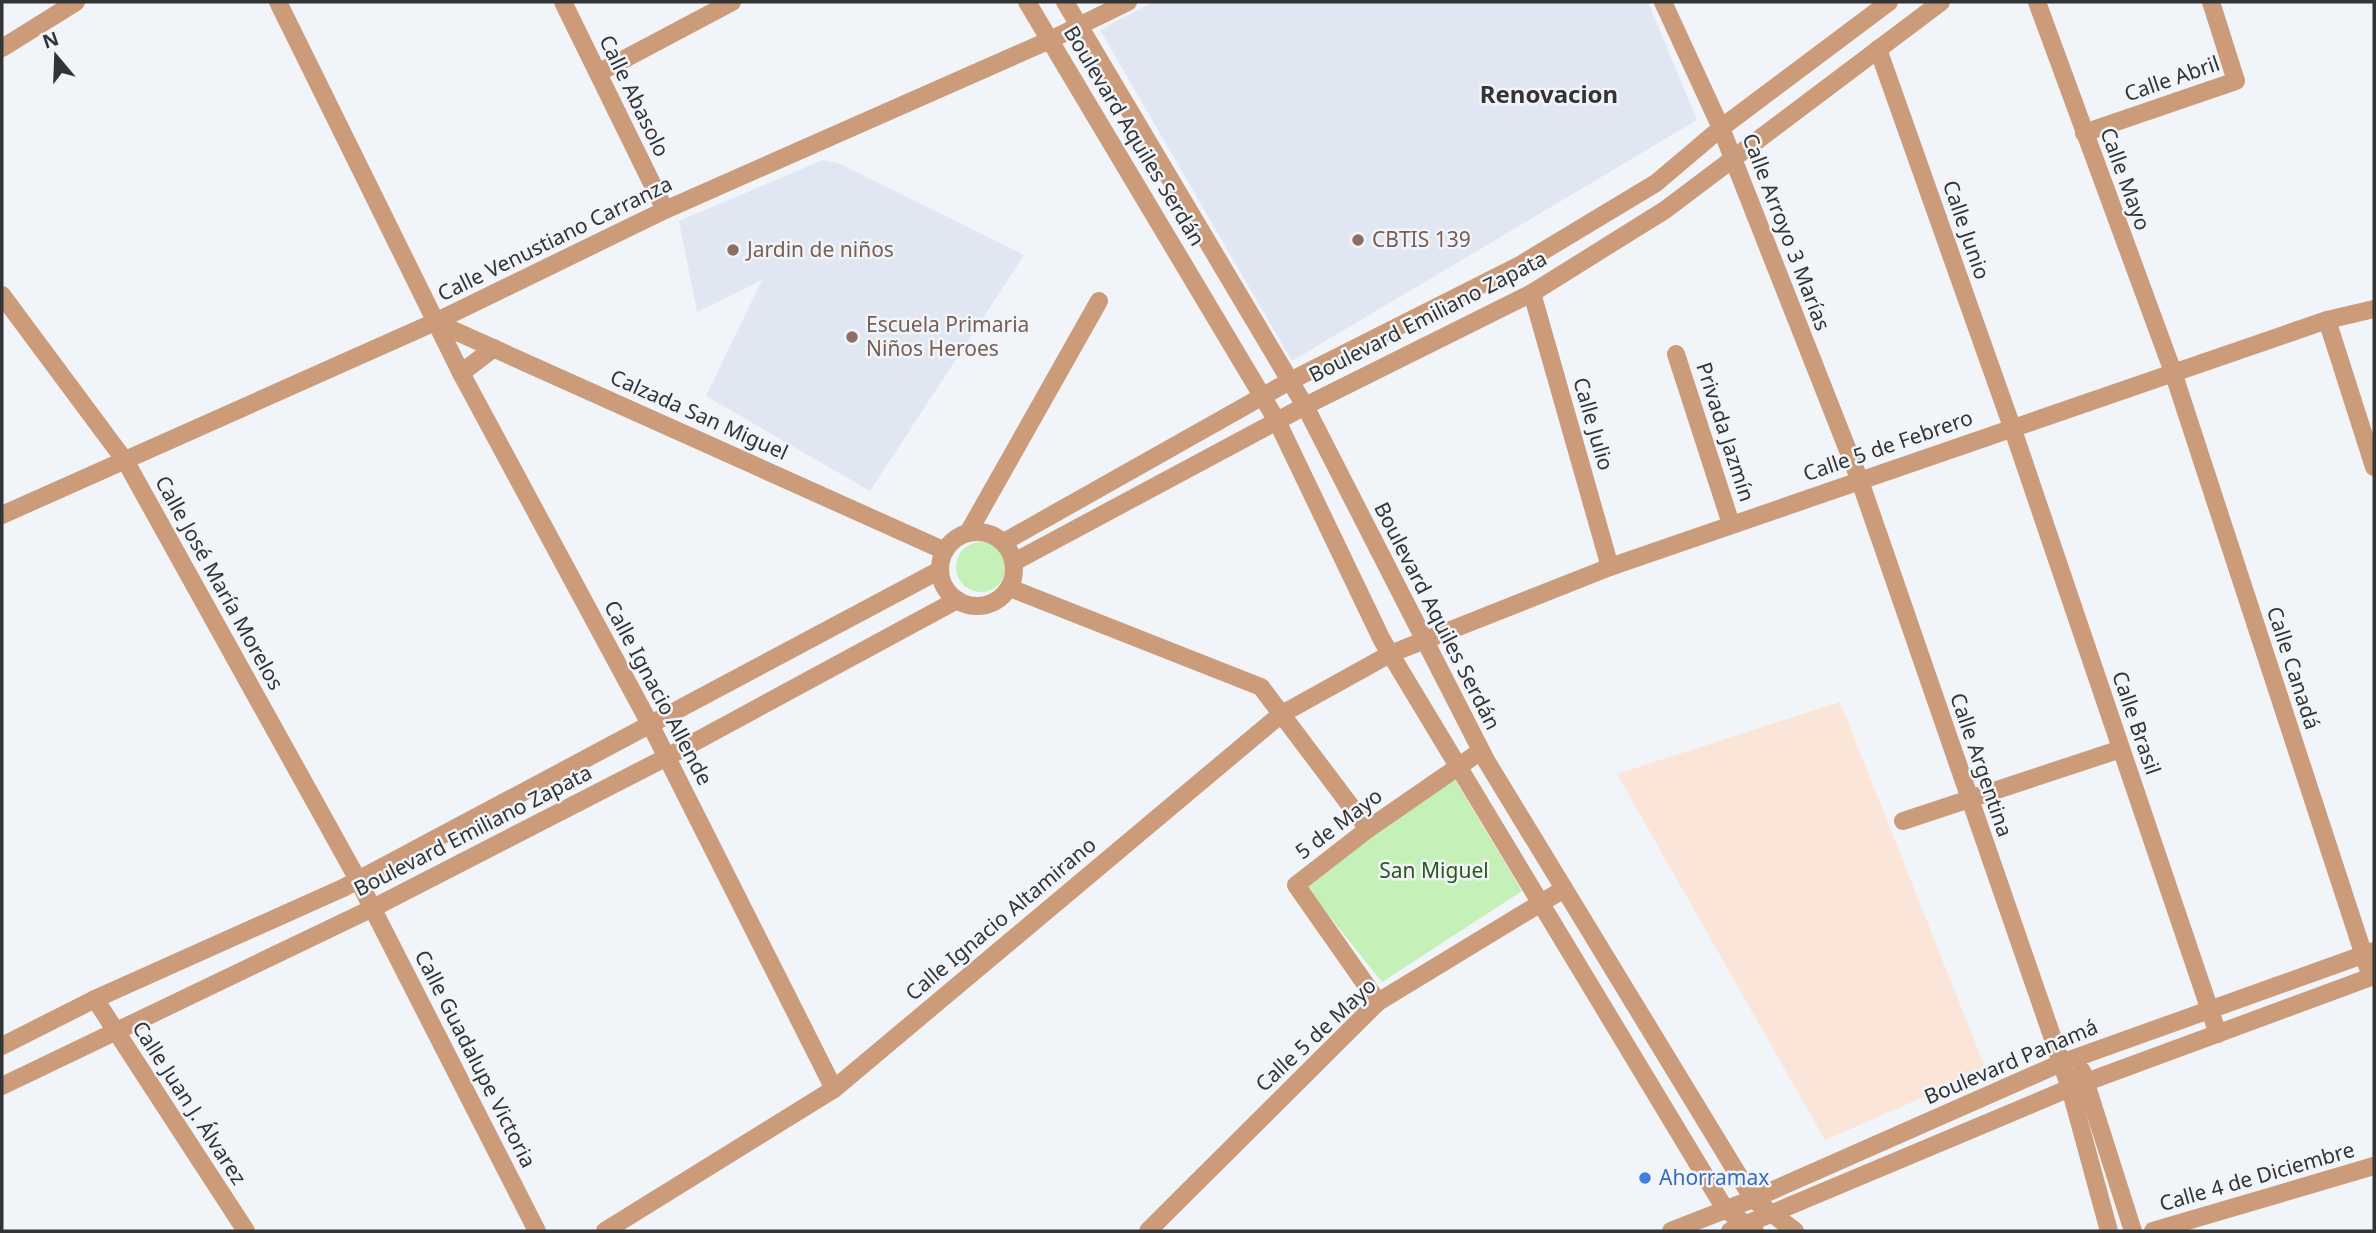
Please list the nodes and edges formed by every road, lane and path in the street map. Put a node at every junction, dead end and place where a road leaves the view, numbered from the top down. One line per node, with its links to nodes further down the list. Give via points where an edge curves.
1 (76, 2): 15 (street)
2 (278, 2): 27 (street, Calle Ignacio Allende)
3 (563, 2): 17 (street, Calle Abasolo)
4 (732, 2): 17 (street)
5 (1027, 2): 14 (street, Boulevard Aquiles Serdán)
6 (1065, 2): 13 (street, Boulevard Aquiles Serdán)
7 (1128, 2): 13 (street, Calle Venustiano Carranza)
8 (1663, 2): 18 (street, Calle Arroyo 3 Marías)
9 (1889, 2): 18 (street, Boulevard Emiliano Zapata)
10 (1941, 2): 16 (street, Boulevard Emiliano Zapata)
11 (2037, 2): 19 (street, Calle Mayo)
12 (2211, 2): 19 (street, Calle Abril, via 2236,81)
13 (1080, 27): 14 (street, Calle Venustiano Carranza); 32 (street, Boulevard Aquiles Serdán)
14 (1050, 40): 21 (street, Calle Venustiano Carranza); 33 (street, Boulevard Aquiles Serdán)
15 (2, 48)
16 (1878, 49): 20 (street, Boulevard Emiliano Zapata); 36 (street, Calle Junio)
17 (598, 73): 21 (street, Calle Abasolo)
18 (1721, 128): 20 (street, Calle Arroyo 3 Marías); 32 (street, Boulevard Emiliano Zapata, via 1656,183 1520,265)
19 (2084, 133): 30 (street, Calle Mayo)
20 (1733, 162): 22 (street, Boulevard Emiliano Zapata); 39 (street, Calle Arroyo 3 Marías)
21 (665, 210): 27 (street, Calle Venustiano Carranza)
22 (1532, 293): 34 (street, Boulevard Emiliano Zapata); 46 (street, Calle Julio)
23 (2, 295): 37 (street, Calle José María Morelos)
24 (1099, 301): 42 (street)
25 (2374, 309): 26 (street, Calle 5 de Febrero)
26 (2327, 320): 30 (street, Calle 5 de Febrero); 38 (street)
27 (435, 322): 28 (street, Calzada San Miguel); 31 (street, Calle Ignacio Allende); 37 (street, Calle Venustiano Carranza)
28 (494, 348): 31 (street); 44 (street, Calzada San Miguel)
29 (1675, 354): 41 (street, Privada Jazmín)
30 (2173, 372): 36 (street, Calle 5 de Febrero); 65 (street, Calle Canadá)
31 (461, 373): 53 (street, Calle Ignacio Allende)
32 (1288, 382): 33 (street, Boulevard Emiliano Zapata); 34 (street, Boulevard Aquiles Serdán)
33 (1263, 397): 35 (street, Boulevard Aquiles Serdán); 43 (street, Boulevard Emiliano Zapata)
34 (1305, 406): 35 (street, Boulevard Emiliano Zapata); 50 (street, Boulevard Aquiles Serdán)
35 (1277, 421): 45 (street, Boulevard Emiliano Zapata); 51 (street, Boulevard Aquiles Serdán)
36 (2012, 427): 39 (street, Calle 5 de Febrero); 54 (street, Calle Brasil)
37 (126, 462): 40 (street, Calle Venustiano Carranza); 61 (street, Calle José María Morelos)
38 (2374, 467)
39 (1860, 481): 41 (street, Calle 5 de Febrero); 58 (street, Calle Argentina)
40 (2, 515)
41 (1731, 524): 46 (street, Calle 5 de Febrero)
42 (968, 533): 43 (street, via 993,535); 44 (street)
43 (1004, 542): 45 (street)
44 (945, 551): 47 (street)
45 (1014, 562): 48 (street)
46 (1610, 566): 50 (street, Calle 5 de Febrero)
47 (940, 570): 49 (street, via 942,582); 53 (street, Boulevard Emiliano Zapata)
48 (1010, 588): 49 (street, via 985,605); 52 (street, via 1261,687)
49 (957, 600): 56 (street, Boulevard Emiliano Zapata)
50 (1423, 640): 51 (street, Calle Ignacio Altamirano); 55 (street, Boulevard Aquiles Serdán)
51 (1390, 654): 52 (street, Calle Ignacio Altamirano); 57 (street, Boulevard Aquiles Serdán)
52 (1280, 715): 60 (street); 76 (street, Calle Ignacio Altamirano)
53 (650, 724): 56 (street, Calle Ignacio Allende); 61 (street, Boulevard Emiliano Zapata)
54 (2121, 749): 58 (street); 69 (street, Calle Brasil)
55 (1481, 751): 57 (street, 5 de Mayo); 62 (street, Boulevard Aquiles Serdán)
56 (667, 757): 64 (street, Boulevard Emiliano Zapata); 76 (street, Calle Ignacio Allende)
57 (1458, 766): 60 (street, 5 de Mayo); 63 (street, Boulevard Aquiles Serdán)
58 (1968, 798): 59 (street); 73 (street, Calle Argentina)
59 (1903, 821)
60 (1368, 830): 68 (street, 5 de Mayo, via 1296,885)
61 (357, 878): 64 (street, Calle José María Morelos); 67 (street, Boulevard Emiliano Zapata)
62 (1564, 889): 63 (street, Calle 5 de Mayo); 78 (street, Boulevard Aquiles Serdán)
63 (1540, 904): 68 (street, Calle 5 de Mayo); 79 (street, Boulevard Aquiles Serdán)
64 (373, 908): 70 (street, Boulevard Emiliano Zapata); 83 (street, Calle Guadalupe Victoria)
65 (2368, 953): 66 (street, Calle Canadá); 69 (street, Boulevard Panamá)
66 (2372, 976): 71 (street)
67 (95, 999): 70 (street, Calle Juan J. Álvarez); 72 (street, Boulevard Emiliano Zapata)
68 (1378, 1002): 85 (street, Calle 5 de Mayo)
69 (2209, 1009): 71 (street, Calle Brasil); 73 (street, Boulevard Panamá)
70 (115, 1031): 74 (street, Boulevard Emiliano Zapata); 82 (street, Calle Juan J. Álvarez)
71 (2218, 1034): 75 (street)
72 (2, 1046)
73 (2069, 1060): 75 (street, Calle Argentina); 78 (street, Boulevard Panamá)
74 (2, 1086)
75 (2078, 1086): 80 (street); 88 (street); 89 (street)
76 (834, 1088): 84 (street, Calle Ignacio Altamirano)
77 (2374, 1166): 90 (street, Calle 4 de Diciembre)
78 (1753, 1199): 79 (street, Boulevard Panamá); 80 (street, Boulevard Aquiles Serdán)
79 (1725, 1209): 81 (street, Boulevard Aquiles Serdán); 86 (street, Boulevard Panamá)
80 (1773, 1214): 81 (street); 87 (street, Boulevard Aquiles Serdán)
81 (1744, 1229)
82 (246, 1231)
83 (537, 1231)
84 (605, 1231)
85 (1148, 1231)
86 (1671, 1231)
87 (1795, 1231)
88 (2109, 1231)
89 (2133, 1231)
90 (2153, 1231)

